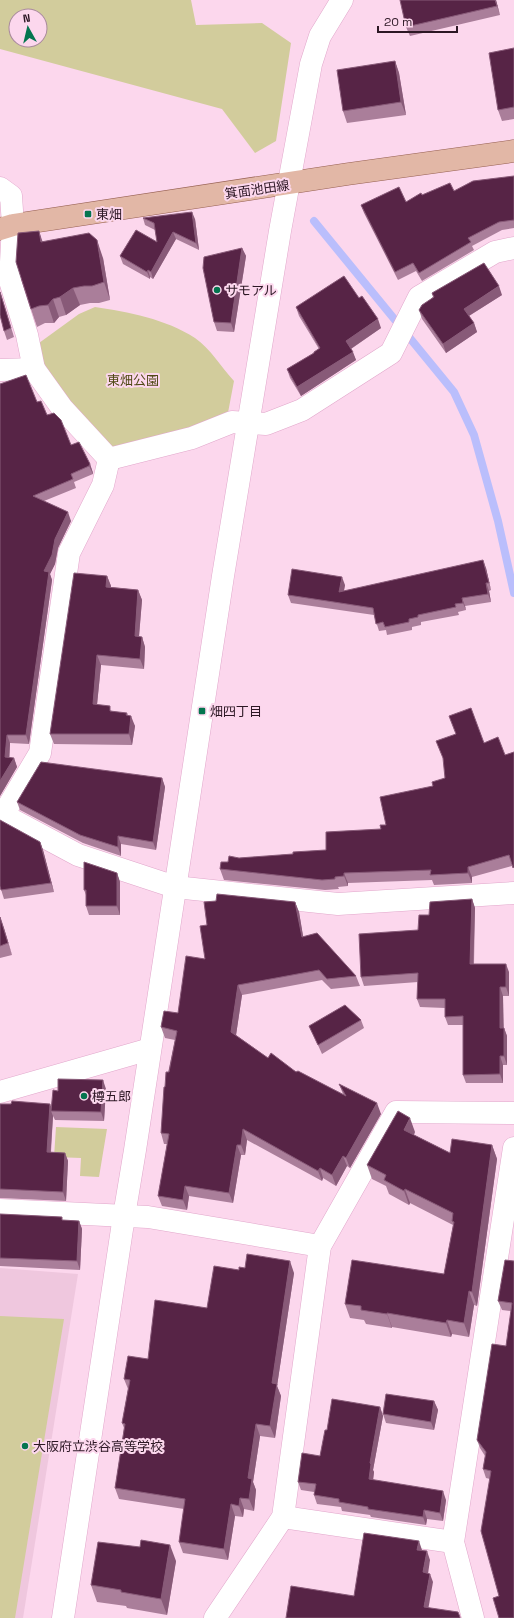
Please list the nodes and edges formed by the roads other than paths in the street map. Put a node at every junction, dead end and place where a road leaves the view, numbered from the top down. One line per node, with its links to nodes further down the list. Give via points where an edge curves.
1 (342, 0): 3 (street, via 320,36 311,64)
2 (514, 151): 3 (main road, 箕面池田線)
3 (289, 184): 5 (main road, 箕面池田線); 9 (street)
4 (0, 188): 5 (street, via 11,196)
5 (6, 227): 7 (street, via 10,281 28,335)
6 (514, 248): 9 (street, via 495,252 419,297 391,353 302,410 266,424)
7 (34, 369): 8 (street); 10 (street, via 62,408)
8 (0, 370)
9 (248, 423): 10 (street, via 232,422 192,438); 12 (street)
10 (109, 459): 11 (street, via 103,485 69,553 40,753)
11 (2, 815): 12 (street, via 78,855)
12 (175, 887): 13 (street, via 338,904); 14 (street)
13 (514, 893)
14 (150, 1049): 15 (street); 19 (street)
15 (0, 1092)
16 (514, 1113): 20 (street, via 396,1112)
17 (514, 1148): 22 (street)
18 (0, 1210): 19 (street)
19 (124, 1216): 20 (street, via 148,1217); 23 (street)
20 (320, 1246): 21 (street)
21 (283, 1517): 22 (street); 24 (street)
22 (453, 1542): 25 (street)
23 (69, 1617)
24 (215, 1618)
25 (473, 1618)

